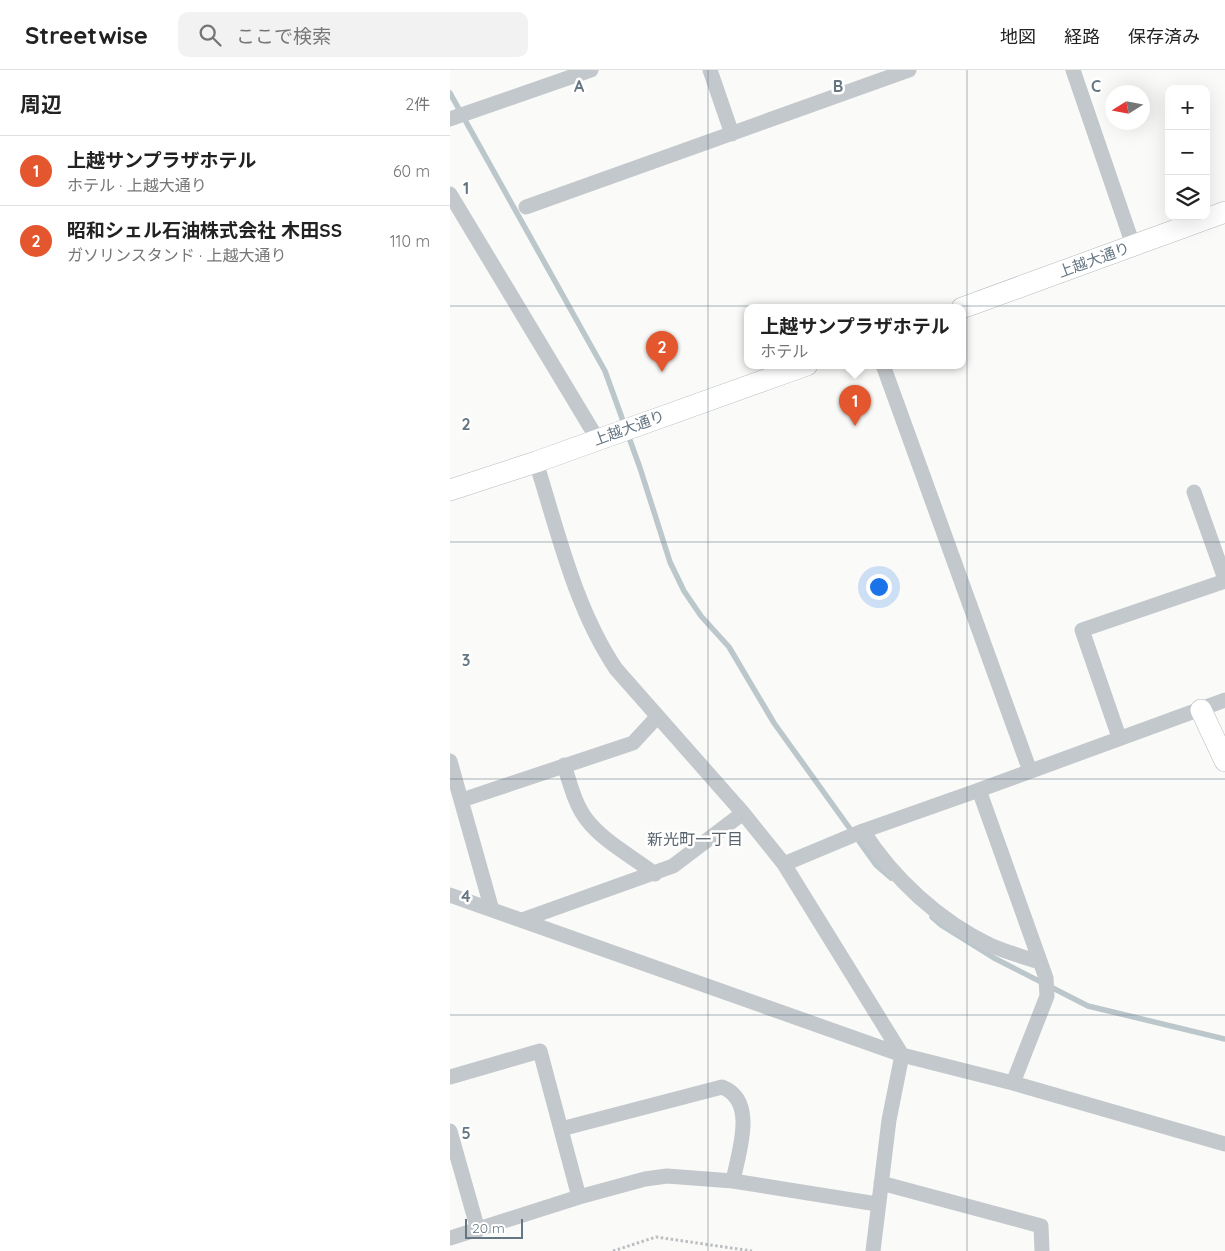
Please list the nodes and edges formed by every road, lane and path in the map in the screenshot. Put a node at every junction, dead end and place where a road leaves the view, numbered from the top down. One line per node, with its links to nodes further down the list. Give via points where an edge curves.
1 (591, 70): 5 (street)
2 (710, 70): 6 (street)
3 (909, 70): 6 (street)
4 (1073, 70): 10 (street)
5 (450, 119)
6 (732, 134): 8 (street)
7 (450, 194): 14 (street)
8 (526, 207)
9 (1225, 212): 10 (main road, 上越大通り)
10 (1133, 245): 11 (main road, 上越大通り)
11 (966, 307)
12 (796, 369): 14 (main road, 上越大通り)
13 (884, 369): 26 (street)
14 (598, 440): 15 (main road, 上越大通り)
15 (536, 462): 16 (main road, 上越大通り); 21 (street, via 569,569 594,632 616,669)
16 (450, 490)
17 (1194, 492): 18 (street)
18 (1225, 580): 22 (street, via 1082,630)
19 (1225, 700): 20 (street)
20 (1201, 710): 22 (street); 23 (main road)
21 (657, 717): 25 (street, via 633,743); 29 (street)
22 (1119, 737): 26 (street)
23 (1225, 761)
24 (450, 762): 28 (street)
25 (564, 765): 28 (street); 32 (street, via 587,820 605,838)
26 (1030, 771): 27 (street)
27 (979, 790): 30 (street); 36 (street)
28 (462, 800): 34 (street)
29 (743, 813): 31 (street); 32 (street, via 673,866)
30 (863, 831): 31 (street); 36 (street, via 880,858 944,918 989,945)
31 (784, 864): 37 (street)
32 (655, 874): 35 (street)
33 (450, 895): 34 (street)
34 (492, 910): 35 (street)
35 (522, 920): 37 (street)
36 (1040, 962): 39 (street, via 1046,978 1047,996)
37 (902, 1055): 39 (street); 44 (street)
38 (450, 1077): 40 (street, via 540,1051)
39 (1013, 1083): 42 (street)
40 (561, 1129): 43 (street, via 722,1087 732,1090 740,1101 744,1123); 45 (street)
41 (450, 1131): 47 (street)
42 (1225, 1144)
43 (733, 1181): 45 (street, via 667,1176); 46 (street)
44 (881, 1183): 46 (street); 52 (street, via 1041,1226)
45 (579, 1198): 47 (street)
46 (877, 1204): 51 (street)
47 (478, 1230): 48 (street)
48 (450, 1238)
49 (613, 1251): 50 (path, via 656,1237)
50 (752, 1251)
51 (873, 1251)
52 (1042, 1251)

